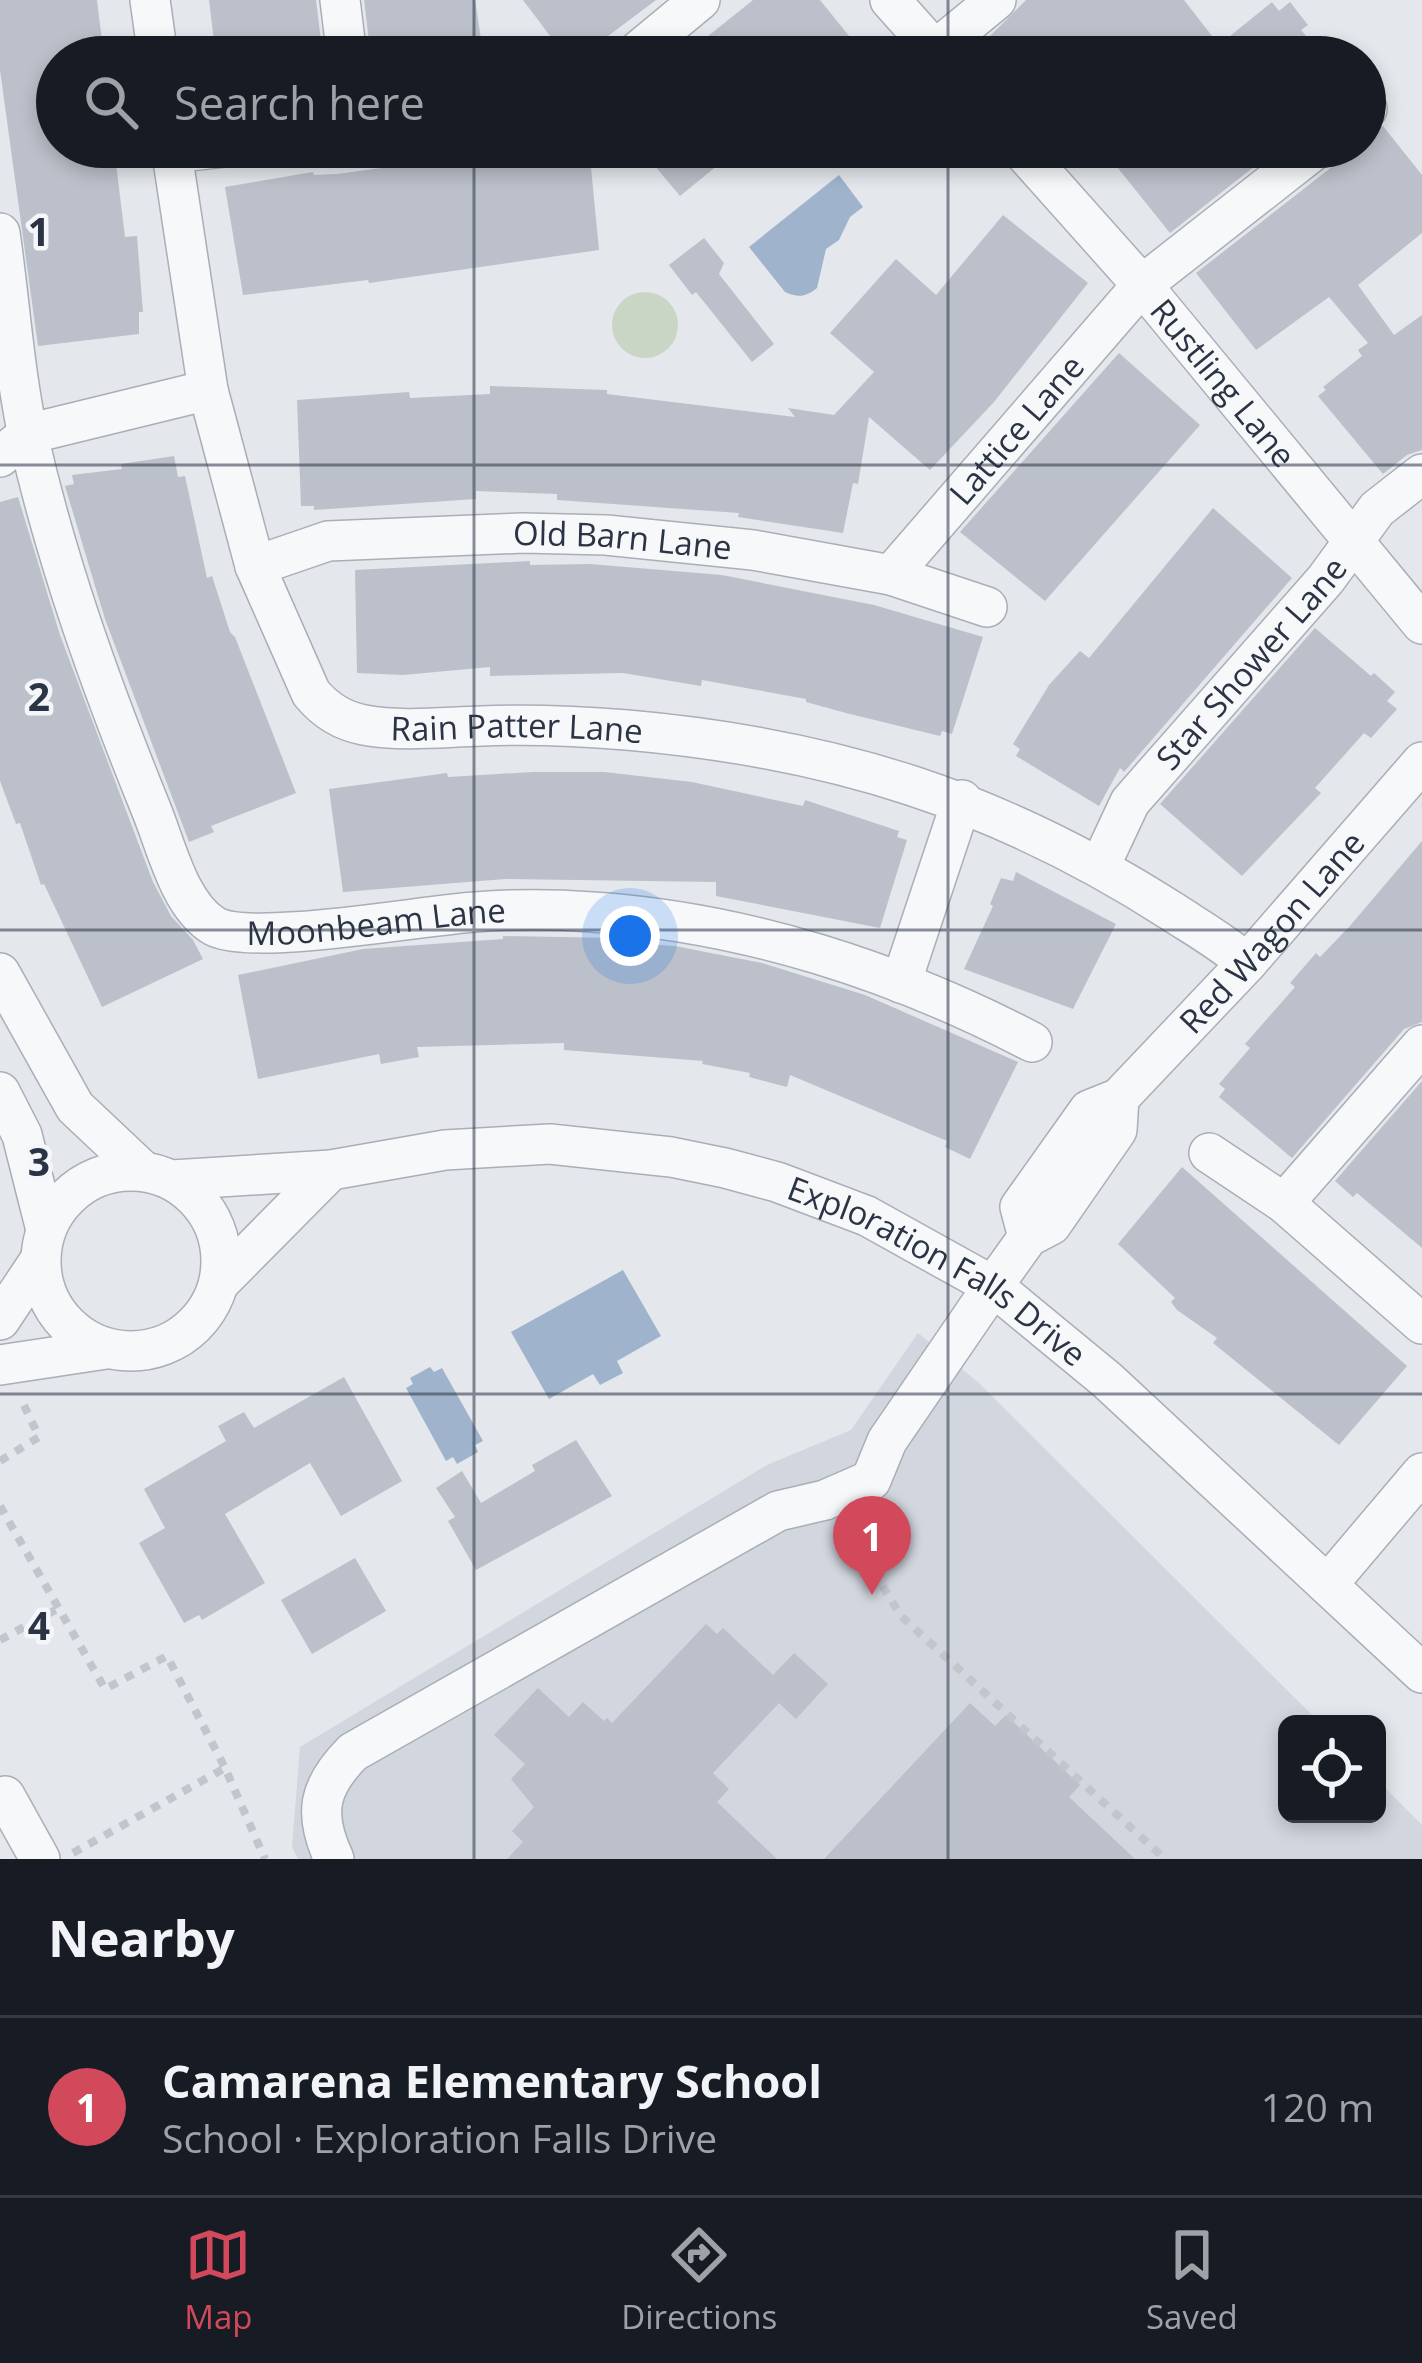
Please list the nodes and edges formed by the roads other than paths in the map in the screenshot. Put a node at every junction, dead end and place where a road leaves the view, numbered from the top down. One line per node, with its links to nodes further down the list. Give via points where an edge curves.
1 (150, 0): 6 (street)
2 (340, 0): 7 (street)
3 (700, 0): 8 (street)
4 (890, 0): 9 (street)
5 (996, 0): 10 (street)
6 (155, 36)
7 (344, 36)
8 (657, 36)
9 (923, 36)
10 (957, 36)
11 (175, 168): 16 (street, Rain Patter Lane)
12 (1038, 168): 15 (street, Rustling Lane)
13 (1291, 168): 15 (street, Lattice Lane)
14 (0, 233): 17 (street, Moonbeam Lane)
15 (1142, 285): 19 (street, Rustling Lane); 21 (street, Lattice Lane)
16 (208, 390): 17 (street); 20 (street, Rain Patter Lane)
17 (9, 436): 29 (street, Moonbeam Lane, via 194,909 216,927 238,934 476,912 592,912 748,932)
18 (1422, 474): 19 (street, Star Shower Lane)
19 (1353, 538): 23 (street, Rustling Lane); 26 (street, Star Shower Lane, via 1130,802)
20 (255, 566): 21 (street, Old Barn Lane, via 328,541 523,533 753,550); 25 (street, Rain Patter Lane, via 311,693 362,725 695,737 874,773)
21 (891, 574): 22 (street, Old Barn Lane)
22 (987, 607)
23 (1422, 625)
24 (1422, 762): 27 (street, Red Wagon Lane)
25 (962, 800): 26 (street, Rain Patter Lane); 29 (street)
26 (1100, 866): 27 (street, Rain Patter Lane)
27 (1247, 963): 39 (street, Red Wagon Lane, via 1119,1098 1089,1110 1020,1207 1028,1237)
28 (0, 973): 35 (street, via 75,1107)
29 (901, 983): 30 (street, Moonbeam Lane)
30 (1032, 1042)
31 (1422, 1045): 36 (street)
32 (0, 1092): 37 (street, via 22,1135)
33 (1209, 1153): 36 (street)
34 (332, 1170): 35 (street, Exploration Falls Drive); 38 (street); 39 (street, Exploration Falls Drive, via 445,1150 550,1144 671,1157 776,1182 867,1216)
35 (157, 1175): 37 (street, Exploration Falls Drive, via 112,1172 84,1184 60,1204); 38 (street, via 197,1198 214,1223)
36 (1284, 1204): 41 (street)
37 (43, 1245): 40 (street, Exploration Falls Drive); 42 (street, via 44,1290 58,1316)
38 (220, 1282): 42 (street, via 190,1331 150,1349)
39 (993, 1286): 45 (street, Exploration Falls Drive); 49 (street, Red Wagon Lane, via 887,1441 871,1480 778,1511 352,1752 332,1772 318,1814)
40 (0, 1320)
41 (1422, 1324)
42 (106, 1349): 43 (street)
43 (9, 1380)
44 (1422, 1473): 45 (street)
45 (1328, 1584): 46 (street, Exploration Falls Drive)
46 (1422, 1673)
47 (5, 1796): 48 (street)
48 (40, 1859)
49 (334, 1859)

